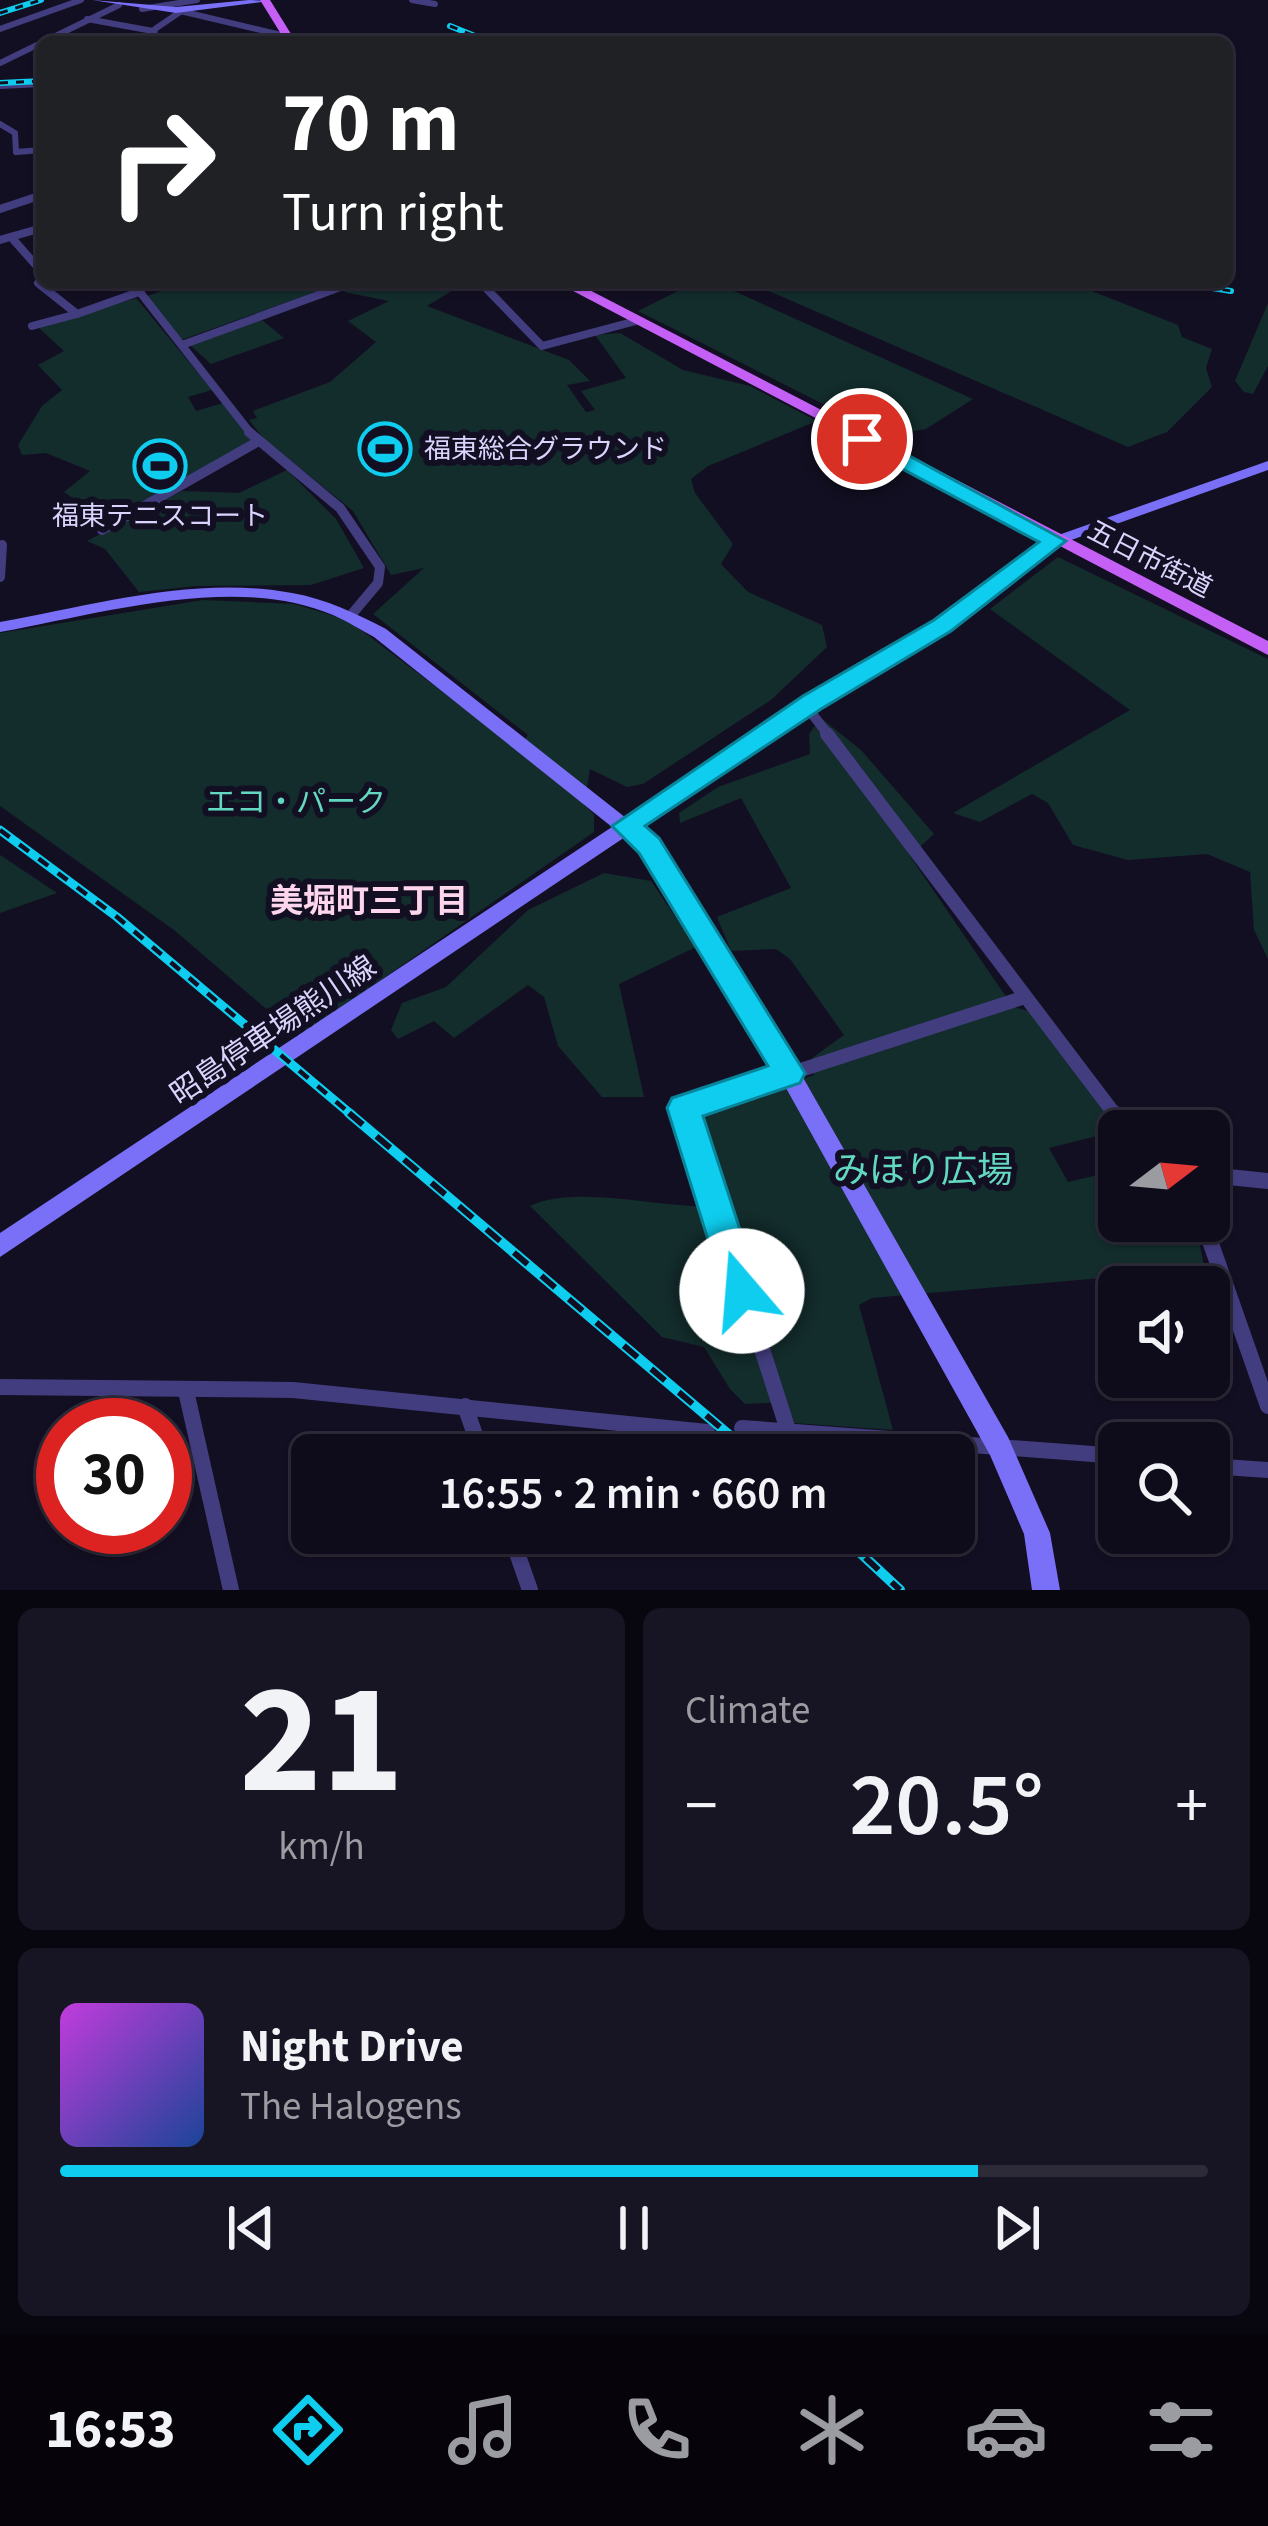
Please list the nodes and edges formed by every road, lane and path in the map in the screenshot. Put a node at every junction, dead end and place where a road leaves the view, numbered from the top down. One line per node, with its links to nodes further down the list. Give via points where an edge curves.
1 (81, 0): 11 (street)
2 (197, 0): 8 (street)
3 (284, 0): 6 (main road)
4 (412, 0): 7 (street)
5 (109, 3): 8 (street); 10 (street)
6 (268, 3): 9 (street); 16 (main road)
7 (435, 4)
8 (142, 9): 9 (street)
9 (178, 11): 12 (street); 15 (street)
10 (86, 19): 12 (street); 13 (street)
11 (0, 29)
12 (153, 31): 14 (street)
13 (51, 36)
14 (153, 36)
15 (277, 36)
16 (287, 36)
17 (36, 43): 18 (street)
18 (32, 45): 19 (street); 20 (street)
19 (36, 46)
20 (0, 63)
21 (36, 84): 22 (street)
22 (0, 86)
23 (0, 124): 24 (street, via 15,133 16,152)
24 (36, 150)
25 (36, 197): 26 (street)
26 (0, 209)
27 (36, 230): 28 (street)
28 (6, 239): 30 (street)
29 (36, 248): 30 (street)
30 (24, 251): 31 (street)
31 (36, 267)
32 (44, 288): 37 (street)
33 (135, 288): 37 (street); 40 (street)
34 (338, 288): 40 (street)
35 (486, 288): 38 (street, via 542,346)
36 (573, 288): 38 (main road, 五日市街道)
37 (77, 314): 39 (street)
38 (636, 321): 44 (main road, 五日市街道)
39 (32, 326)
40 (182, 345): 41 (street)
41 (257, 442): 43 (street); 47 (street, via 340,508 380,567 378,583)
42 (1268, 465): 44 (street, 昭島停車場熊川線)
43 (102, 530)
44 (1055, 541): 49 (main road, 五日市街道); 50 (street, 昭島停車場熊川線, via 943,626)
45 (2, 545): 46 (street)
46 (0, 577)
47 (352, 614): 48 (street, via 298,598 234,593); 51 (street)
48 (0, 627)
49 (1268, 650)
50 (806, 706): 51 (street, 昭島停車場熊川線); 52 (street)
51 (626, 826): 53 (street, via 649,846); 58 (street, 昭島停車場熊川線)
52 (1025, 997): 53 (street); 54 (street)
53 (789, 1073): 64 (street, via 684,1108); 67 (street)
54 (1111, 1110)
55 (1230, 1176): 56 (street)
56 (1268, 1181)
57 (1210, 1242): 62 (street)
58 (0, 1246)
59 (0, 1388): 60 (street)
60 (186, 1391): 61 (street, via 292,1390); 72 (street)
61 (465, 1406): 65 (street); 66 (street)
62 (1268, 1406)
63 (742, 1428): 64 (street)
64 (788, 1430): 67 (street)
65 (707, 1432)
66 (475, 1434)
67 (998, 1447): 68 (street); 74 (street, via 1037,1533)
68 (1098, 1454)
69 (1230, 1467): 70 (street)
70 (1268, 1470)
71 (517, 1554): 73 (street)
72 (231, 1590)
73 (530, 1590)
74 (1046, 1590)

